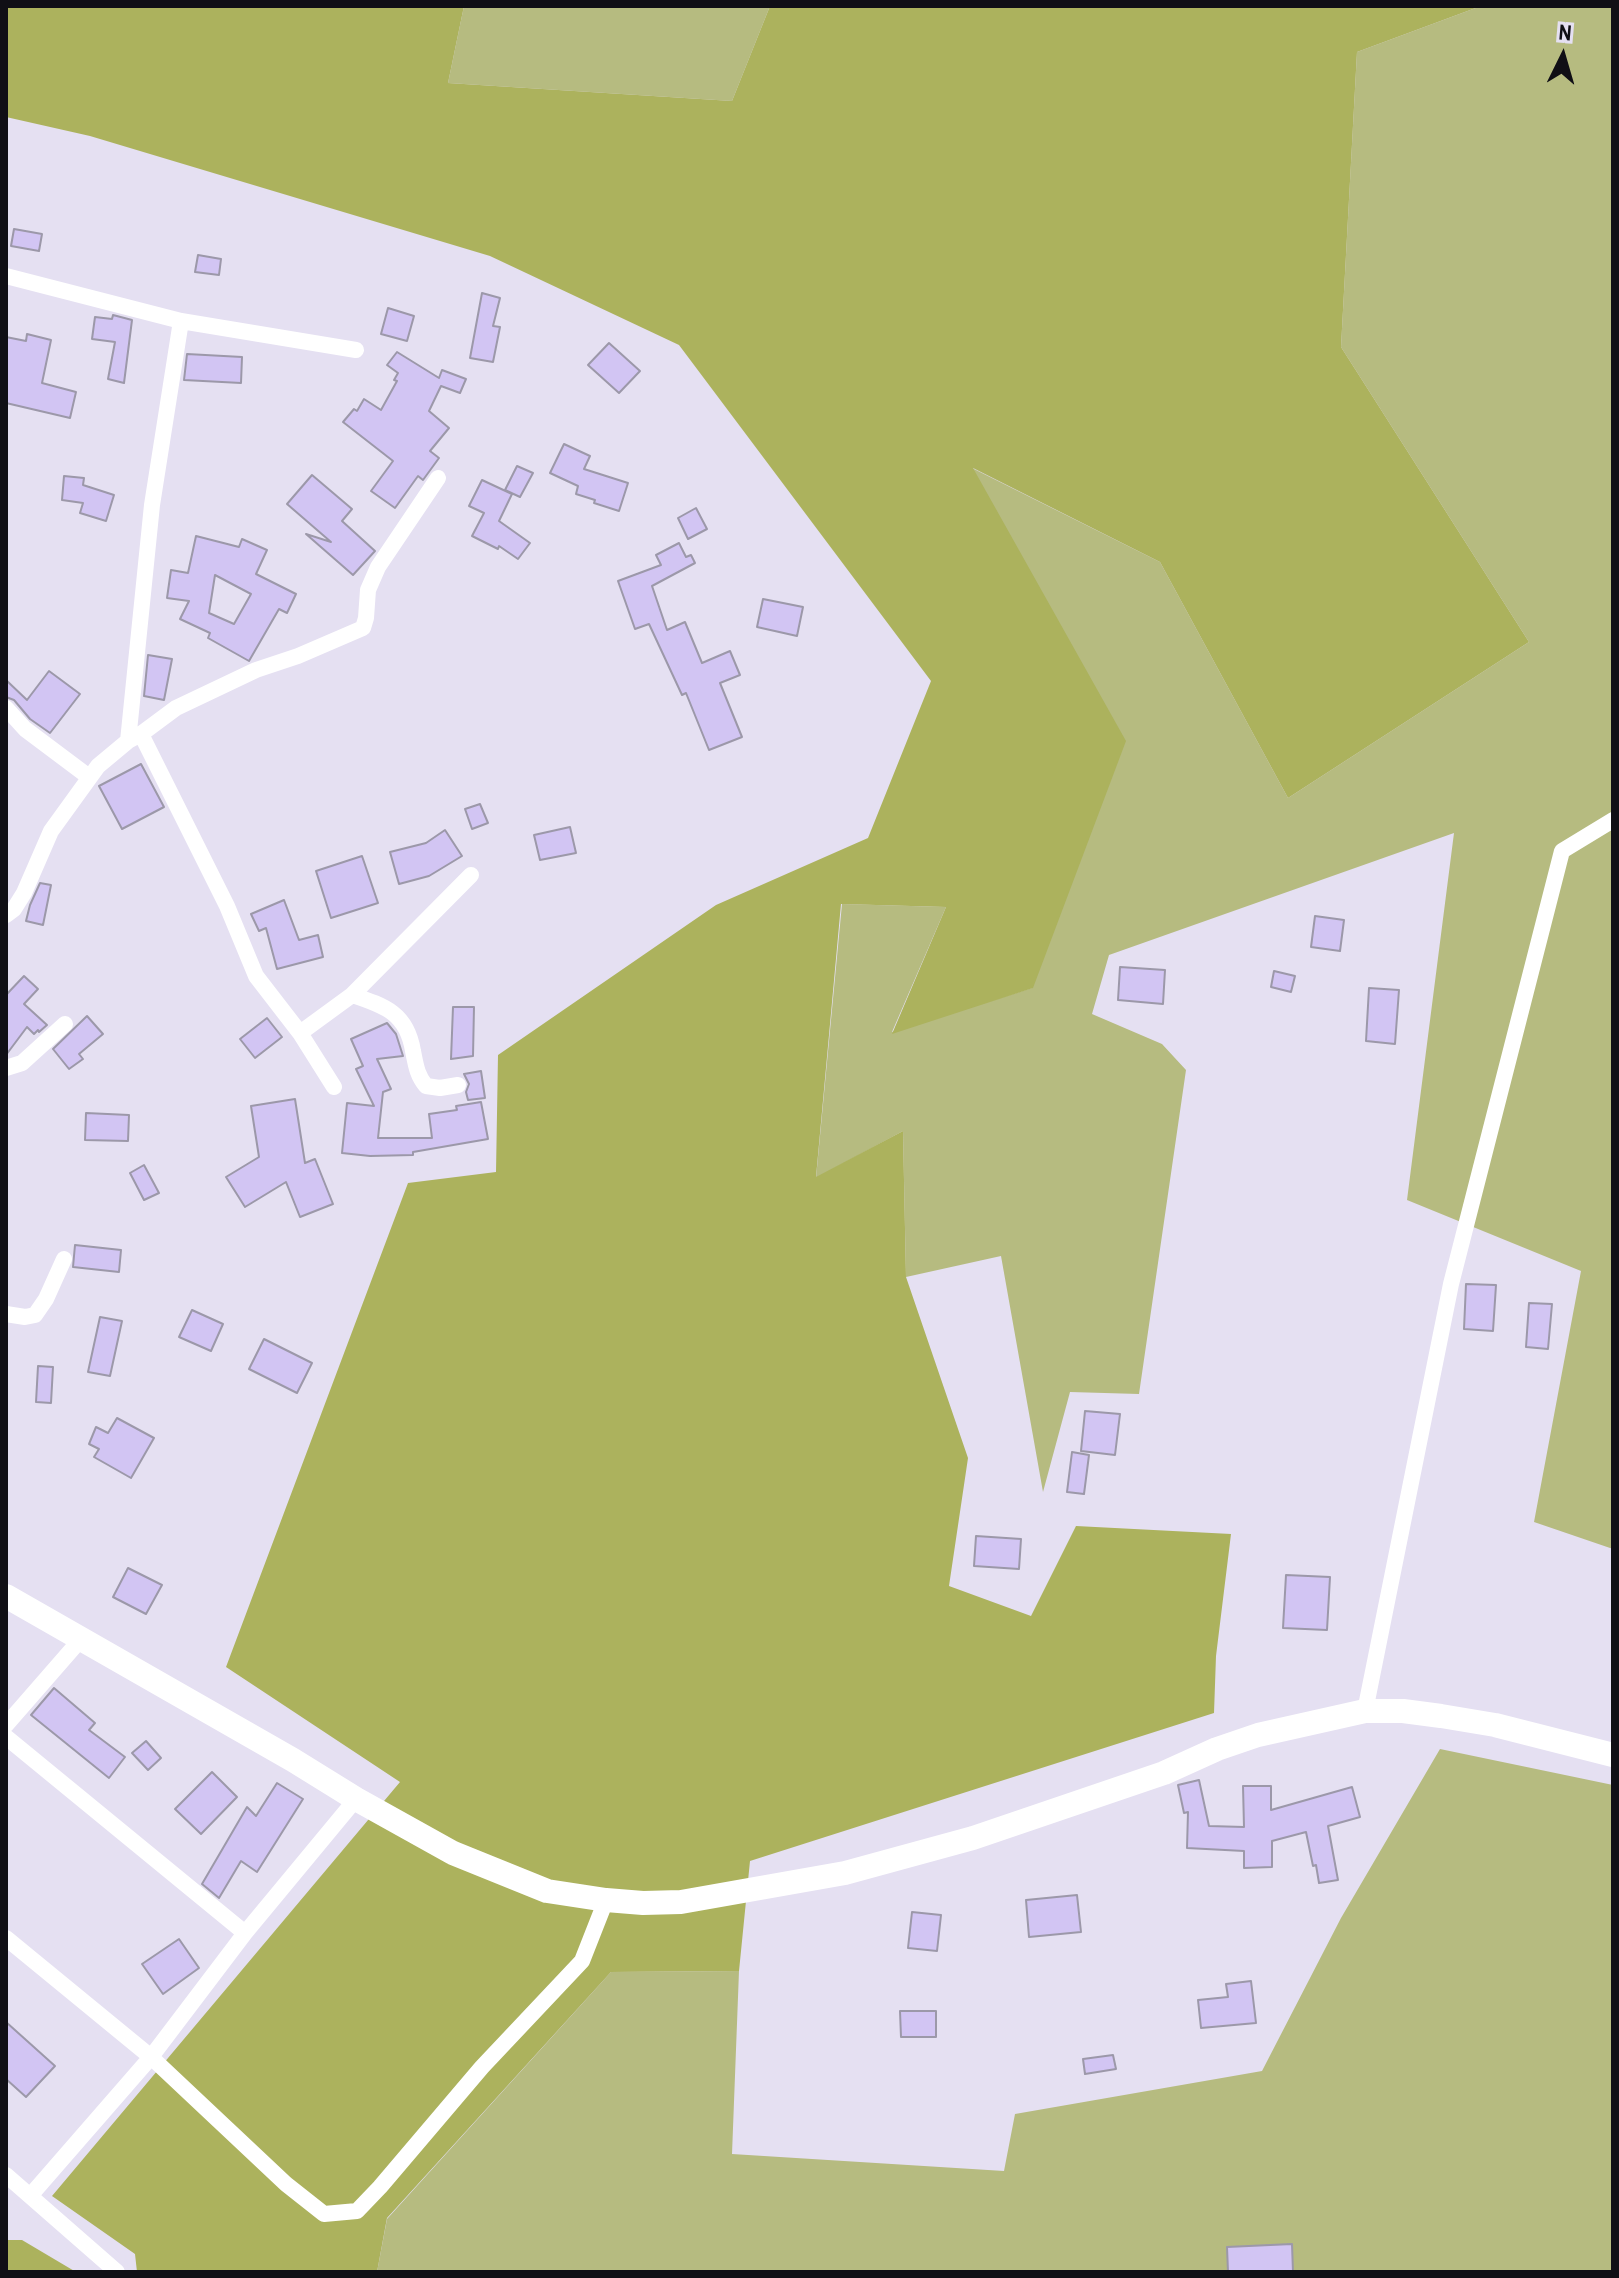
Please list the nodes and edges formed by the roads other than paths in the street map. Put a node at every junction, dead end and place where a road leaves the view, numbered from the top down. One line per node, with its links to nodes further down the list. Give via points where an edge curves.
1 (6, 276): 2 (street)
2 (181, 321): 3 (street); 6 (street, via 152,505)
3 (356, 350)
4 (438, 478): 6 (street, via 378,567 368,590 363,628 176,708)
5 (6, 708): 7 (street, via 25,729)
6 (134, 738): 7 (street); 13 (street, via 227,906 256,976)
7 (89, 777): 10 (street, via 51,831 24,893)
8 (1613, 820): 21 (street, via 1562,851 1451,1284)
9 (471, 875): 11 (street)
10 (6, 915)
11 (352, 995): 13 (street); 15 (street, via 397,1013 411,1038 417,1075 426,1086)
12 (65, 1024): 14 (street, via 22,1063)
13 (300, 1033): 16 (street)
14 (6, 1068)
15 (458, 1085)
16 (334, 1087)
17 (64, 1259): 18 (street, via 35,1315)
18 (6, 1314)
19 (6, 1596): 20 (street)
20 (81, 1639): 22 (street); 25 (street)
21 (1365, 1711): 24 (street, via 1403,1711 1495,1725); 26 (street, via 1258,1735 987,1833 845,1873 681,1902)
22 (6, 1725)
23 (6, 1737): 27 (street)
24 (1613, 1755)
25 (356, 1799): 26 (street, via 453,1853 547,1891); 27 (street)
26 (606, 1900): 29 (street, via 582,1961 357,2211 324,2214)
27 (245, 1933): 29 (street)
28 (6, 1938): 29 (street)
29 (151, 2057): 31 (street)
30 (6, 2175): 31 (street)
31 (30, 2196): 32 (street)
32 (117, 2272)

